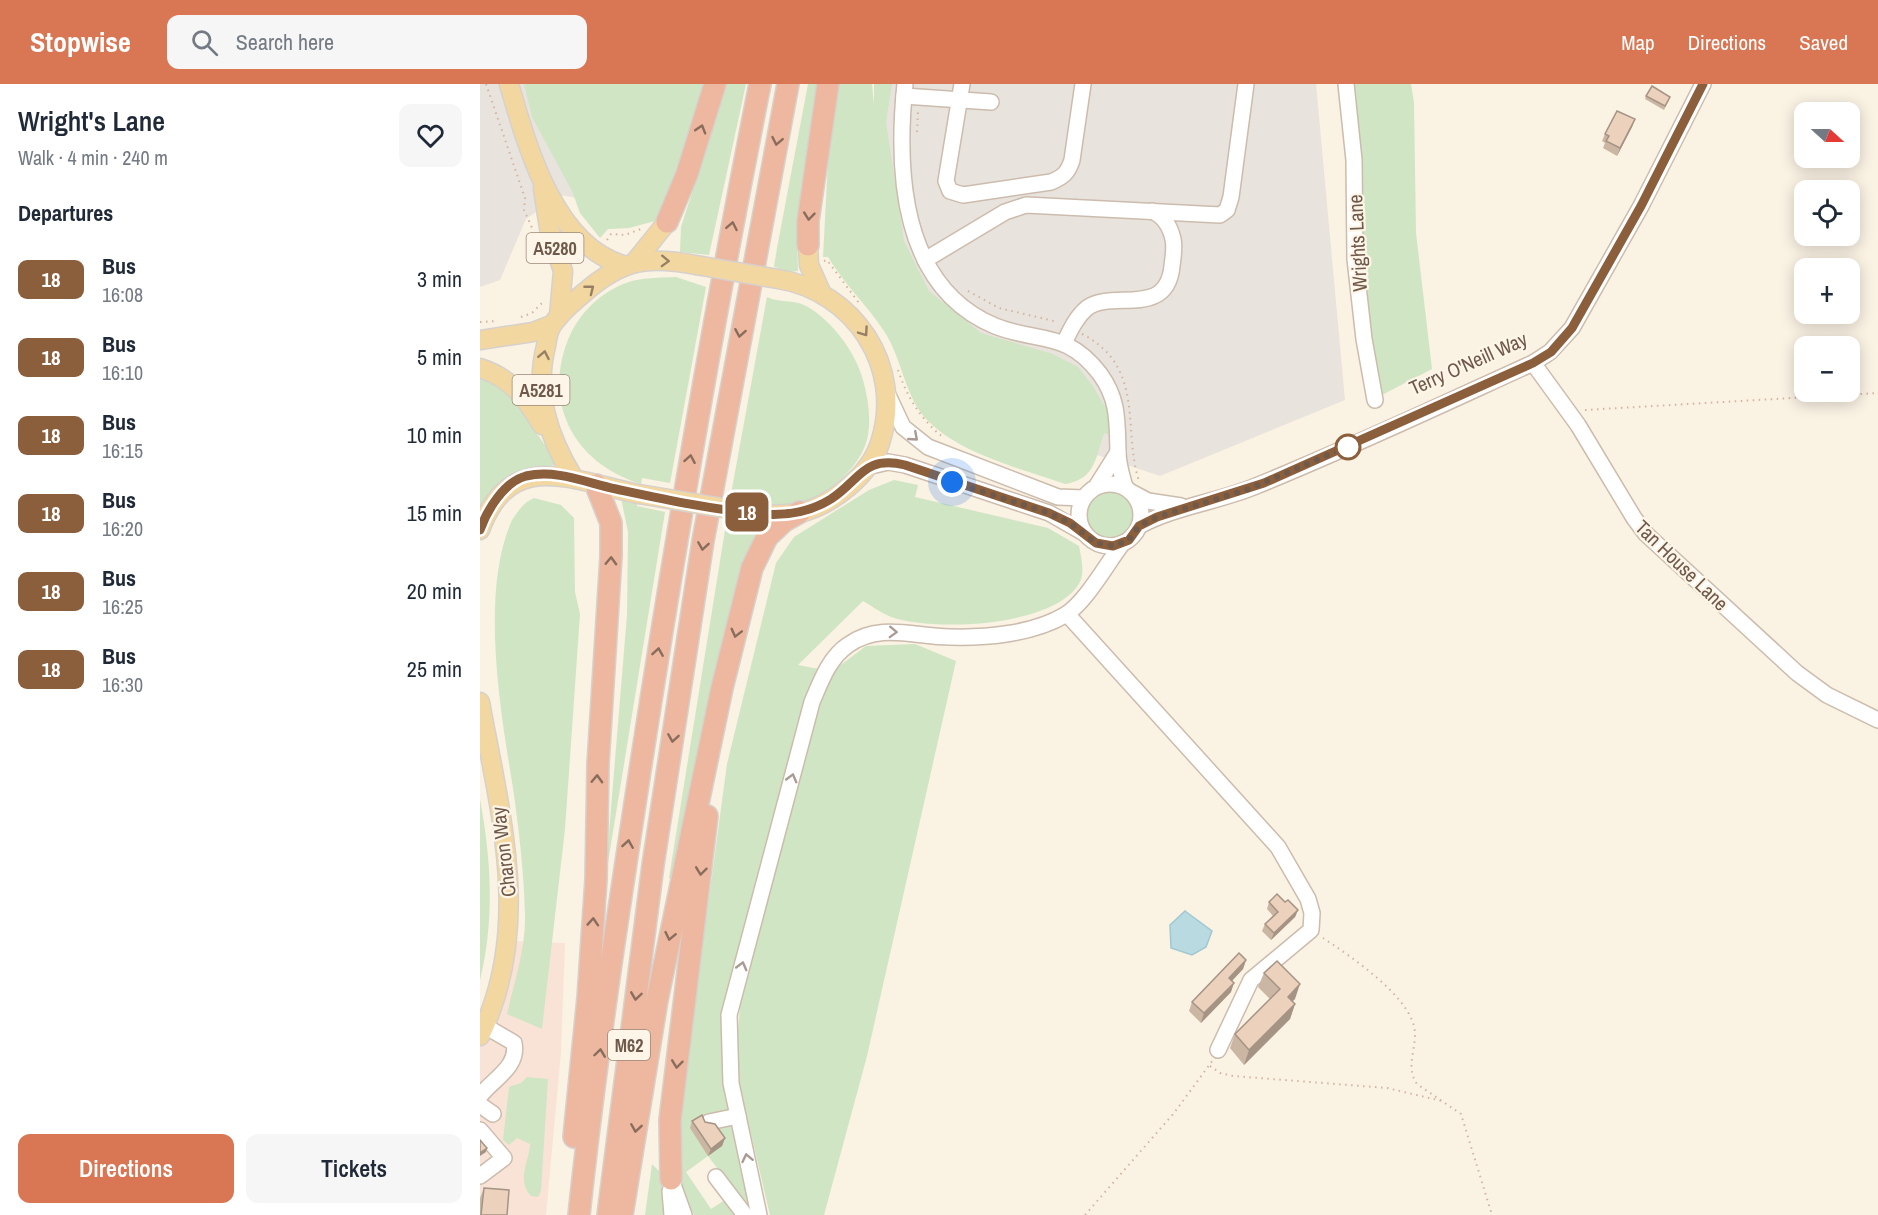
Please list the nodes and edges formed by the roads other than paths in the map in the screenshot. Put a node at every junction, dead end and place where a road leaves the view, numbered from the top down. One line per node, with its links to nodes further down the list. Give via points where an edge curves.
1 (509, 84): 13 (main road, A5280)
2 (715, 84): 15 (highway, one-way to 2, via 687,174)
3 (760, 84): 56 (highway, M62, one-way to 3, via 625,868 676,538)
4 (788, 84): 57 (highway, M62, one-way to 57, via 703,541 653,865)
5 (828, 84): 16 (highway, one-way to 16)
6 (1083, 84): 11 (street, via 1069,171 1061,178 963,195 950,191 946,181)
7 (1246, 84): 14 (street, via 1227,210 1212,216)
8 (1346, 84): 26 (street, Wrights Lane, via 1354,160 1355,259)
9 (1703, 84): 23 (street, via 1641,206 1572,328 1551,352)
10 (904, 90): 11 (street); 17 (street, via 901,123 906,200)
11 (961, 91): 12 (street)
12 (991, 102)
13 (541, 179): 18 (main road, A5280, via 583,243 598,255); 20 (main road, A5280, via 549,228 563,271)
14 (1149, 210): 17 (street, via 1026,206 1005,212); 22 (street, via 1162,215 1171,231 1171,281 1162,292 1146,298 1089,306)
15 (667, 222): 18 (main road)
16 (808, 245): 19 (main road, via 809,265)
17 (925, 260): 22 (street, via 937,282 961,306 996,326)
18 (629, 264): 19 (main road, one-way to 19, bridge, via 670,260 778,279); 20 (main road, one-way to 18, via 589,289)
19 (821, 292): 25 (main road, one-way to 25, via 845,310 864,332 878,358)
20 (555, 321): 21 (main road, via 533,332); 28 (main road, A5281, one-way to 20, via 546,419 541,386 542,361)
21 (480, 340)
22 (1064, 343): 27 (street, via 1092,364 1108,387 1118,417)
23 (1533, 363): 35 (street, via 1317,461 1246,490); 45 (street, Tan House Lane, via 1646,534 1797,672 1827,695)
24 (480, 368): 28 (main road, A5281, via 512,383)
25 (885, 387): 29 (main road, via 880,443); 34 (street, one-way to 34, via 903,427 928,447 1058,497)
26 (1375, 400)
27 (1118, 452): 32 (street); 33 (street)
28 (558, 453): 30 (main road, A5281)
29 (867, 467): 36 (main road, via 831,499); 39 (street, via 888,462 905,465 1049,513)
30 (573, 477): 31 (main road); 38 (main road, via 526,476 510,485 495,501)
31 (596, 485): 36 (main road, bridge, via 753,513); 55 (highway, one-way to 31, via 588,998 609,619 611,523)
32 (1096, 487): 33 (street, via 1111,484); 34 (street)
33 (1129, 490): 35 (street, via 1154,502); 37 (street, via 1141,509)
34 (1084, 498): 39 (street, via 1079,517)
35 (1188, 507): 37 (street)
36 (800, 512): 43 (highway, one-way to 43, via 774,529 756,555)
37 (1139, 526): 40 (street)
38 (480, 530)
39 (1086, 535): 40 (street, via 1104,546); 41 (street, via 1094,552)
40 (1122, 544): 41 (street)
41 (1095, 580): 42 (street)
42 (1067, 614): 47 (street, via 1278,847 1308,899 1311,930 1251,980); 49 (street, one-way to 42, via 731,1083 729,1015 812,702 827,667 847,645 871,634 897,632 951,638 992,635 1038,626)
43 (722, 688): 54 (highway, one-way to 54, via 670,1120); 58 (highway, one-way to 58, via 657,1000)
44 (480, 702): 46 (main road, Charon Way, via 509,866 510,896 507,946)
45 (1878, 720)
46 (482, 1031): 48 (street, via 514,1043 516,1052 514,1062)
47 (1218, 1050)
48 (480, 1096)
49 (738, 1116): 50 (street); 62 (street, one-way to 49)
50 (709, 1122)
51 (480, 1130): 52 (street, via 504,1158)
52 (480, 1176)
53 (716, 1177): 61 (street)
54 (671, 1179): 59 (street); 60 (street)
55 (564, 1215)
56 (579, 1215)
57 (608, 1215)
58 (622, 1215)
59 (672, 1215)
60 (684, 1215)
61 (745, 1215)
62 (759, 1215)

